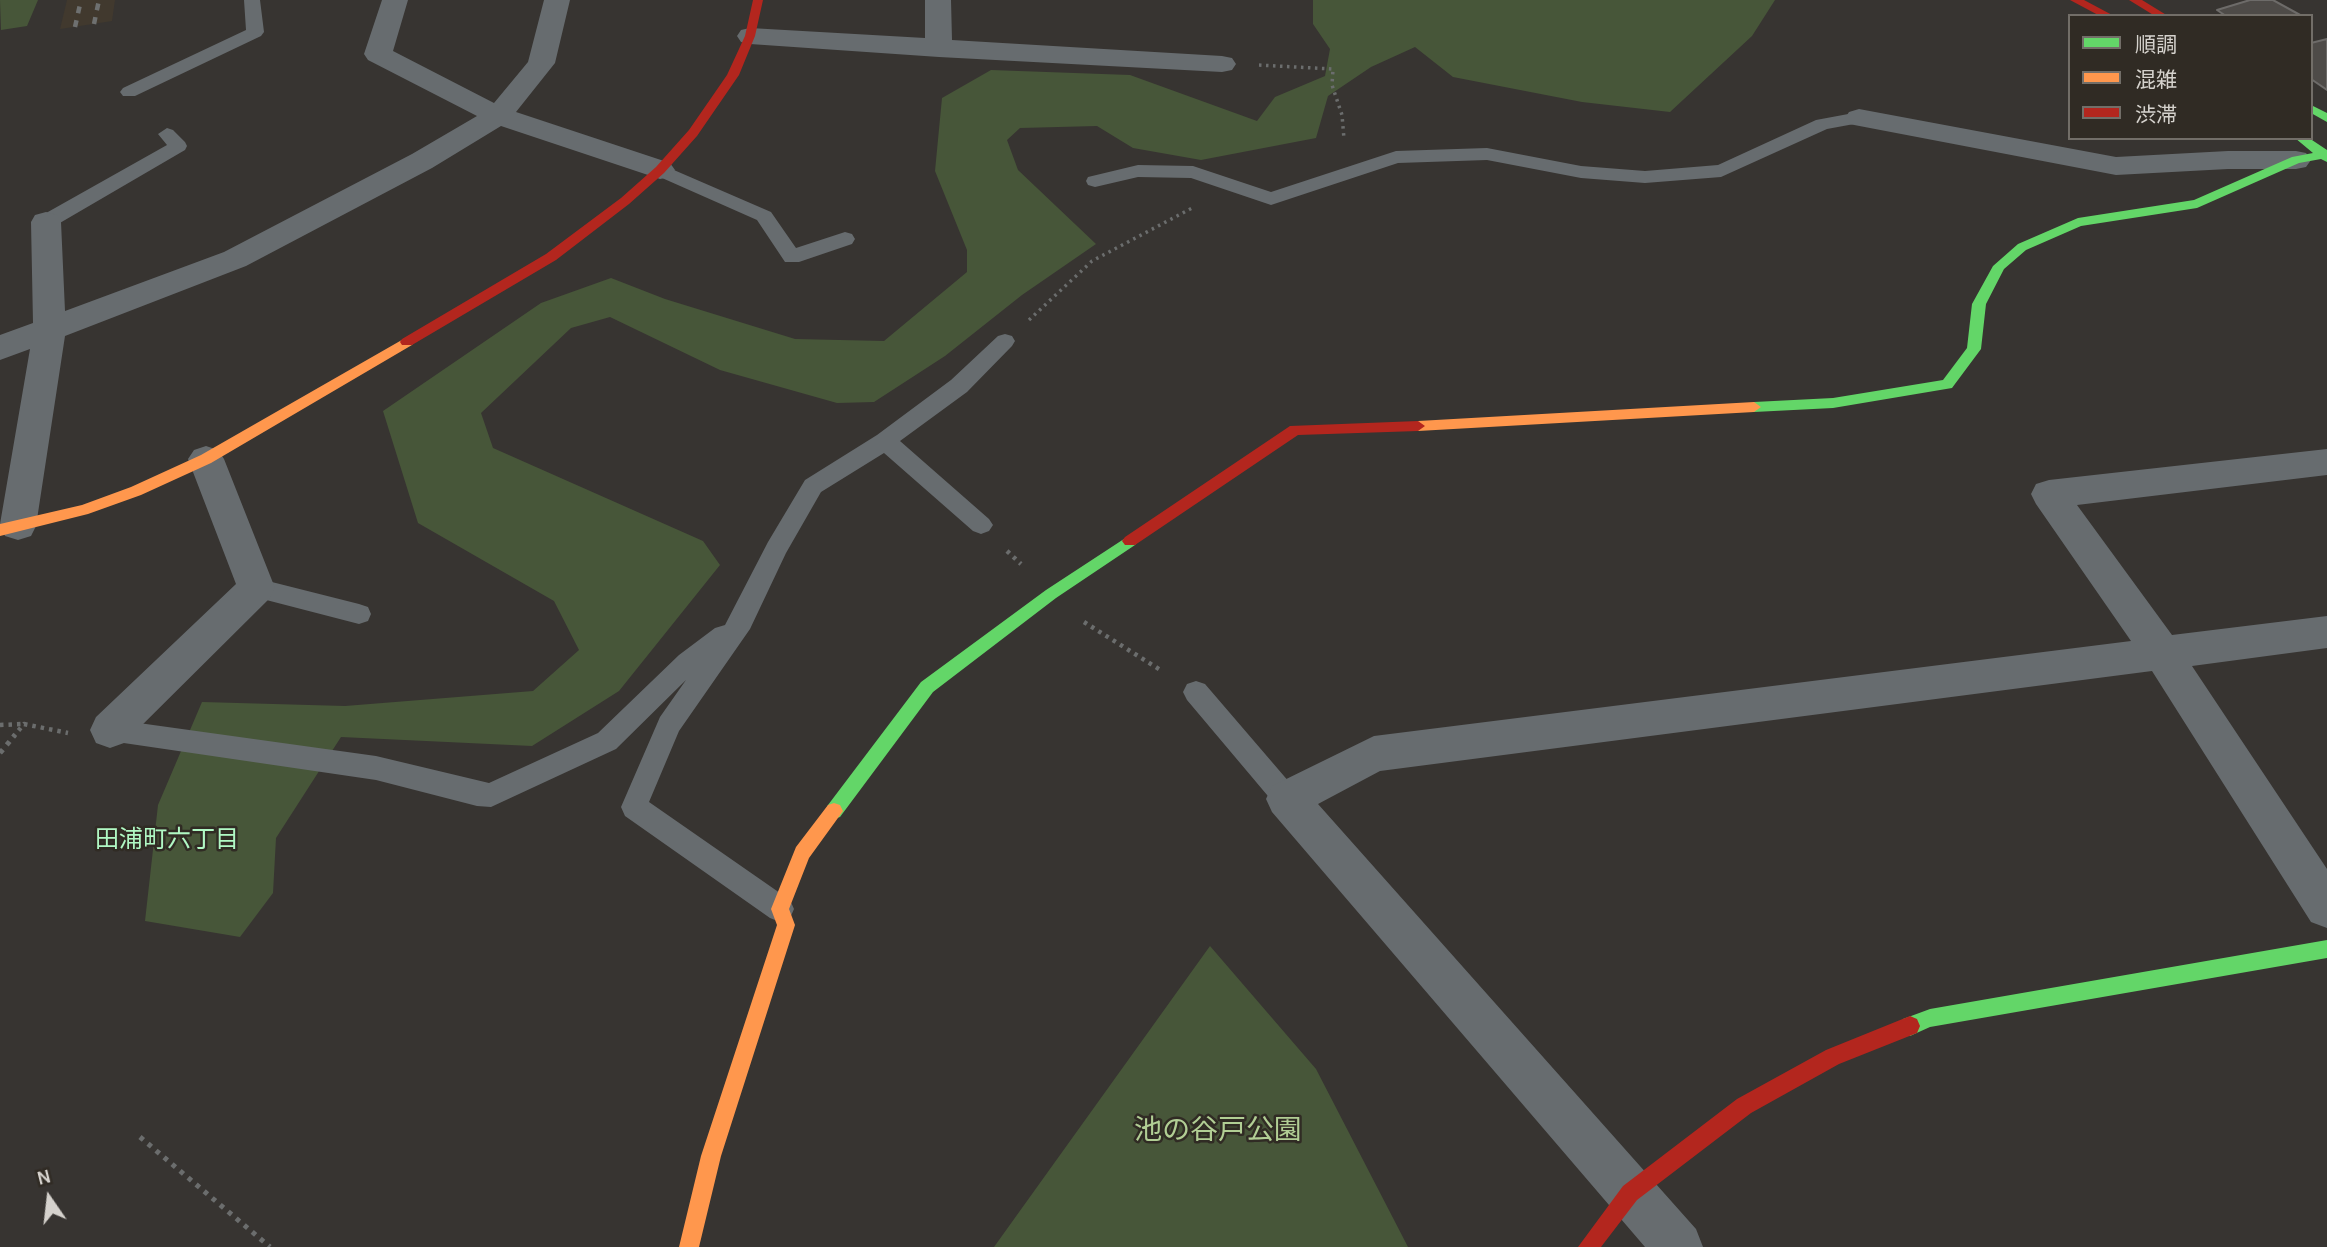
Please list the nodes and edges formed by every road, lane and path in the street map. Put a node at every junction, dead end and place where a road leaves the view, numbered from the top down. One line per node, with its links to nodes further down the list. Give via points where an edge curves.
1 (252, 0): 13 (lane, via 255,32)
2 (395, 0): 14 (street, via 378,54)
3 (557, 0): 14 (street, via 541,63)
4 (758, 0): 10 (main road)
5 (938, 0): 11 (street)
6 (2075, 0): 8 (main road)
7 (2134, 0): 9 (main road)
8 (2105, 14)
9 (2159, 14)
10 (750, 36): 11 (street); 18 (main road, via 716,101)
11 (939, 49): 12 (street)
12 (1222, 64): 19 (path, via 1333,69)
13 (129, 92)
14 (498, 116): 18 (street); 24 (street, via 235,259)
15 (1859, 118): 17 (street, via 2116,166); 19 (lane, via 1822,124 1721,171 1645,177 1581,172 1487,154 1396,158)
16 (167, 134): 22 (lane, via 178,146)
17 (2315, 153): 33 (main road, via 2197,204 2078,222 2022,247 1999,266 1979,304 1974,349 1947,384 1833,403 1295,430)
18 (660, 170): 23 (lane, via 764,216 792,257); 28 (main road, via 551,257)
19 (1347, 174): 21 (lane, via 1271,199)
20 (1095, 181): 21 (lane, via 1138,171 1193,172)
21 (1232, 187): 25 (path, via 1092,261)
22 (46, 222): 24 (street)
23 (845, 239)
24 (49, 331): 26 (street); 31 (street)
25 (1005, 341): 27 (lane, via 959,386)
26 (0, 348)
27 (886, 441): 30 (lane); 35 (lane, via 813,486)
28 (206, 459): 31 (main road, via 83,510); 32 (street)
29 (2327, 463): 37 (street, via 2049,494)
30 (981, 525): 33 (path)
31 (9, 528)
32 (256, 588): 34 (lane); 41 (street)
33 (1051, 594): 38 (path, via 1087,625); 45 (main road, via 927,687 802,853)
34 (359, 614)
35 (741, 622): 41 (lane, via 688,662 607,741 491,795 376,768); 45 (lane, via 669,726 634,807)
36 (2327, 632): 37 (street)
37 (2162, 653): 43 (street, via 1374,754); 44 (street)
38 (1196, 692): 43 (lane)
39 (24, 724): 40 (path); 41 (path, via 76,735); 42 (path)
40 (0, 725)
41 (110, 730)
42 (0, 753)
43 (1287, 799): 48 (street)
44 (2327, 907)
45 (780, 909): 50 (main road, via 786,925 711,1156)
46 (2327, 949): 48 (main road, via 1930,1018 1833,1057 1744,1106)
47 (140, 1137): 49 (path)
48 (1630, 1193): 51 (main road); 52 (street)
49 (270, 1247)
50 (689, 1247)
51 (1588, 1247)
52 (1678, 1247)

